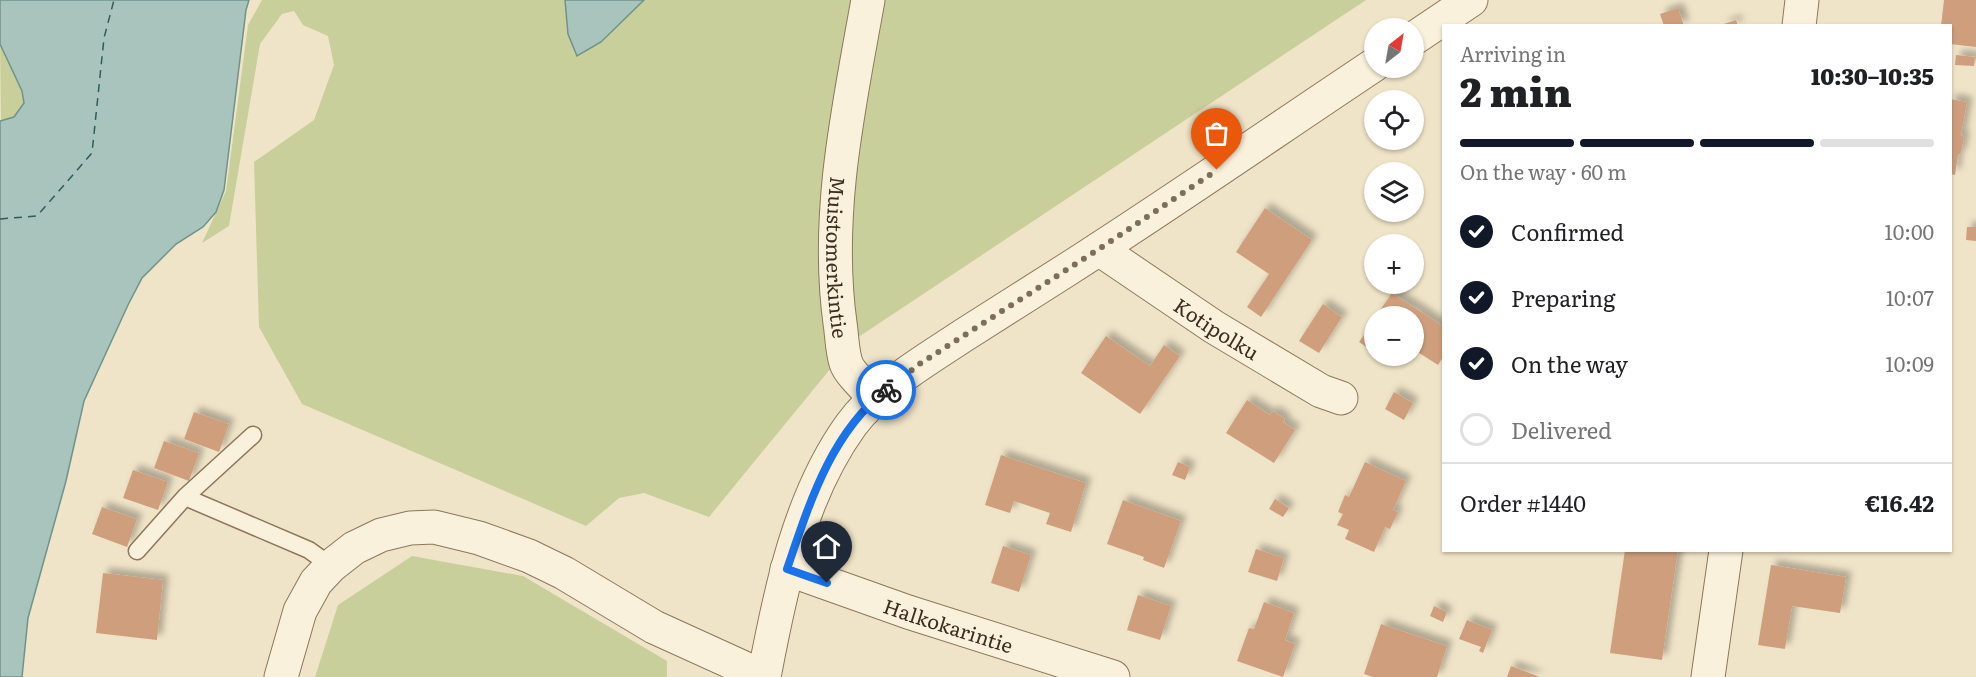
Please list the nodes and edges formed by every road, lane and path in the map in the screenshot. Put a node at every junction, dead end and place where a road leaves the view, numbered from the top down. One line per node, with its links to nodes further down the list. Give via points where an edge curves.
1 (868, 0): 9 (street, Muistomerkintie, via 839,172 834,243 846,365)
2 (1471, 0): 5 (street)
3 (1802, 0): 4 (street)
4 (1799, 24)
5 (1424, 32)
6 (1364, 72): 7 (street)
7 (1099, 249): 8 (street, Kotipolku, via 1214,327); 9 (street, via 921,363)
8 (1341, 398)
9 (875, 399): 15 (street, via 851,425 827,465)
10 (253, 435): 11 (lane)
11 (185, 497): 12 (lane); 14 (lane, via 309,550)
12 (137, 551)
13 (1726, 552): 19 (street)
14 (332, 566): 16 (street, via 316,582 300,611); 17 (street, via 354,548 381,535 410,528 434,527 479,538 564,573 662,631)
15 (787, 569): 17 (street); 18 (street, Halkokarintie)
16 (281, 677)
17 (764, 677)
18 (1113, 677)
19 (1708, 677)

